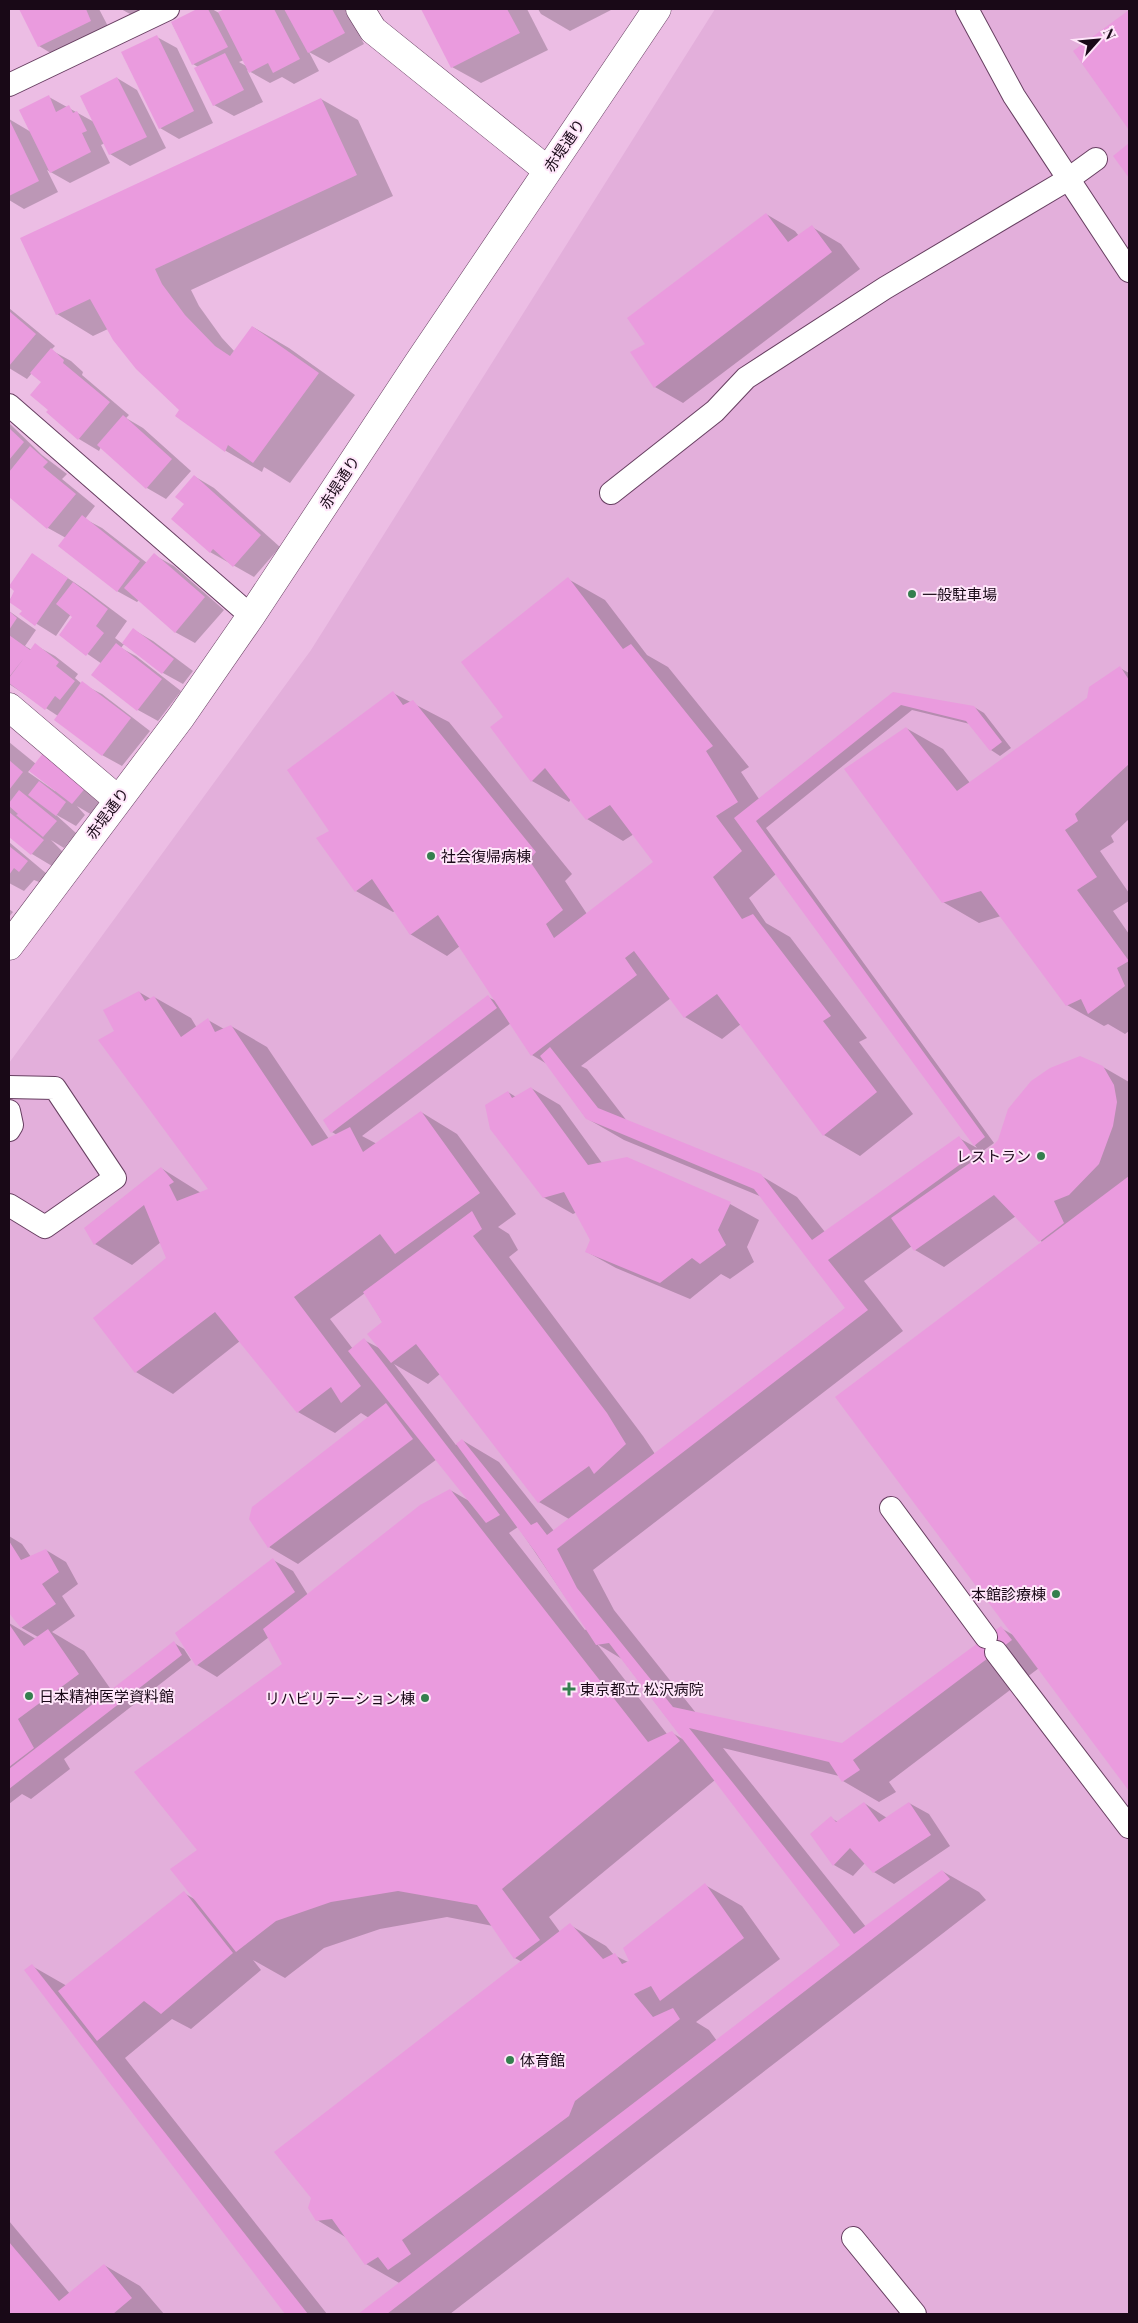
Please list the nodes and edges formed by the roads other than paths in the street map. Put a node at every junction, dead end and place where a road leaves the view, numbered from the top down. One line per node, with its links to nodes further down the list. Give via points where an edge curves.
1 (168, 9): 5 (lane)
2 (360, 9): 7 (street, via 374,30)
3 (657, 9): 7 (street, 赤堤通り)
4 (967, 9): 8 (lane, via 1014,96)
5 (9, 85)
6 (1096, 159): 8 (lane)
7 (548, 170): 12 (street, 赤堤通り)
8 (1067, 180): 9 (lane); 11 (lane, via 885,288 746,378 715,411)
9 (1129, 271)
10 (9, 404): 12 (lane)
11 (611, 493)
12 (251, 616): 14 (street, 赤堤通り)
13 (9, 707): 14 (street)
14 (117, 799): 15 (street, 赤堤通り)
15 (9, 946)
16 (9, 1087): 19 (lane, via 55,1088 115,1178 45,1227)
17 (9, 1111): 18 (lane, via 12,1125)
18 (9, 1130)
19 (9, 1205)
20 (891, 1508): 21 (lane)
21 (1129, 1827)
22 (854, 2238): 23 (lane)
23 (914, 2314)

